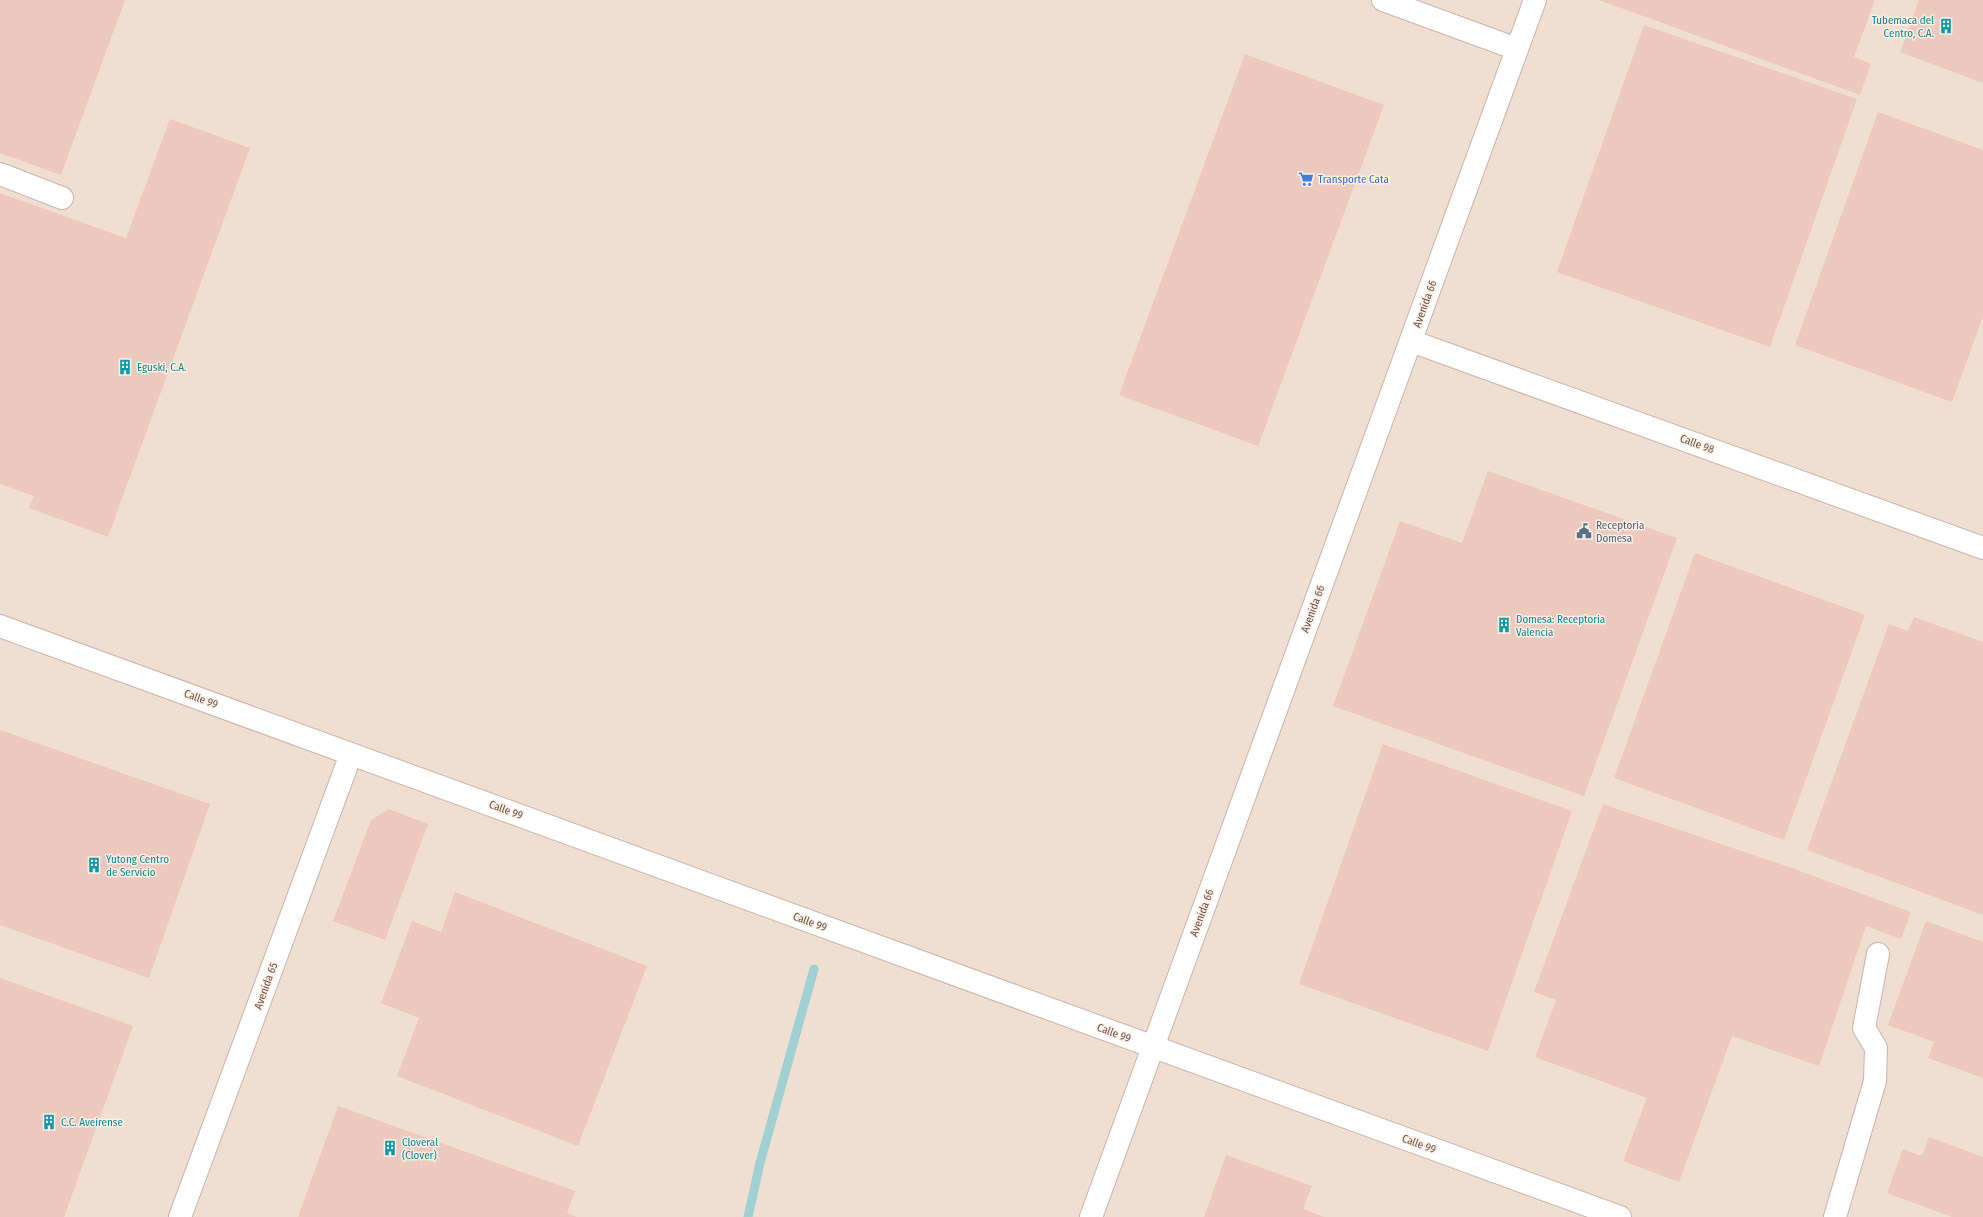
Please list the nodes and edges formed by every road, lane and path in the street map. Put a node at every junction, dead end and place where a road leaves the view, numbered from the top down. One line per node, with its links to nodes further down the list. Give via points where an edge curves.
1 (1383, 0): 3 (street)
2 (1535, 0): 3 (street, Avenida 66)
3 (1517, 49): 6 (street, Avenida 66)
4 (0, 174): 5 (street)
5 (62, 198)
6 (1411, 340): 7 (street, Calle 98); 11 (street, Avenida 66)
7 (1983, 548)
8 (0, 626): 9 (street, Calle 99)
9 (351, 754): 11 (street, Calle 99); 12 (street, Avenida 65)
10 (1878, 954): 15 (street, via 1864,1028 1876,1048 1875,1081)
11 (1153, 1047): 13 (street, Avenida 66); 14 (street, Calle 99)
12 (180, 1217)
13 (1091, 1217)
14 (1620, 1217)
15 (1835, 1217)

